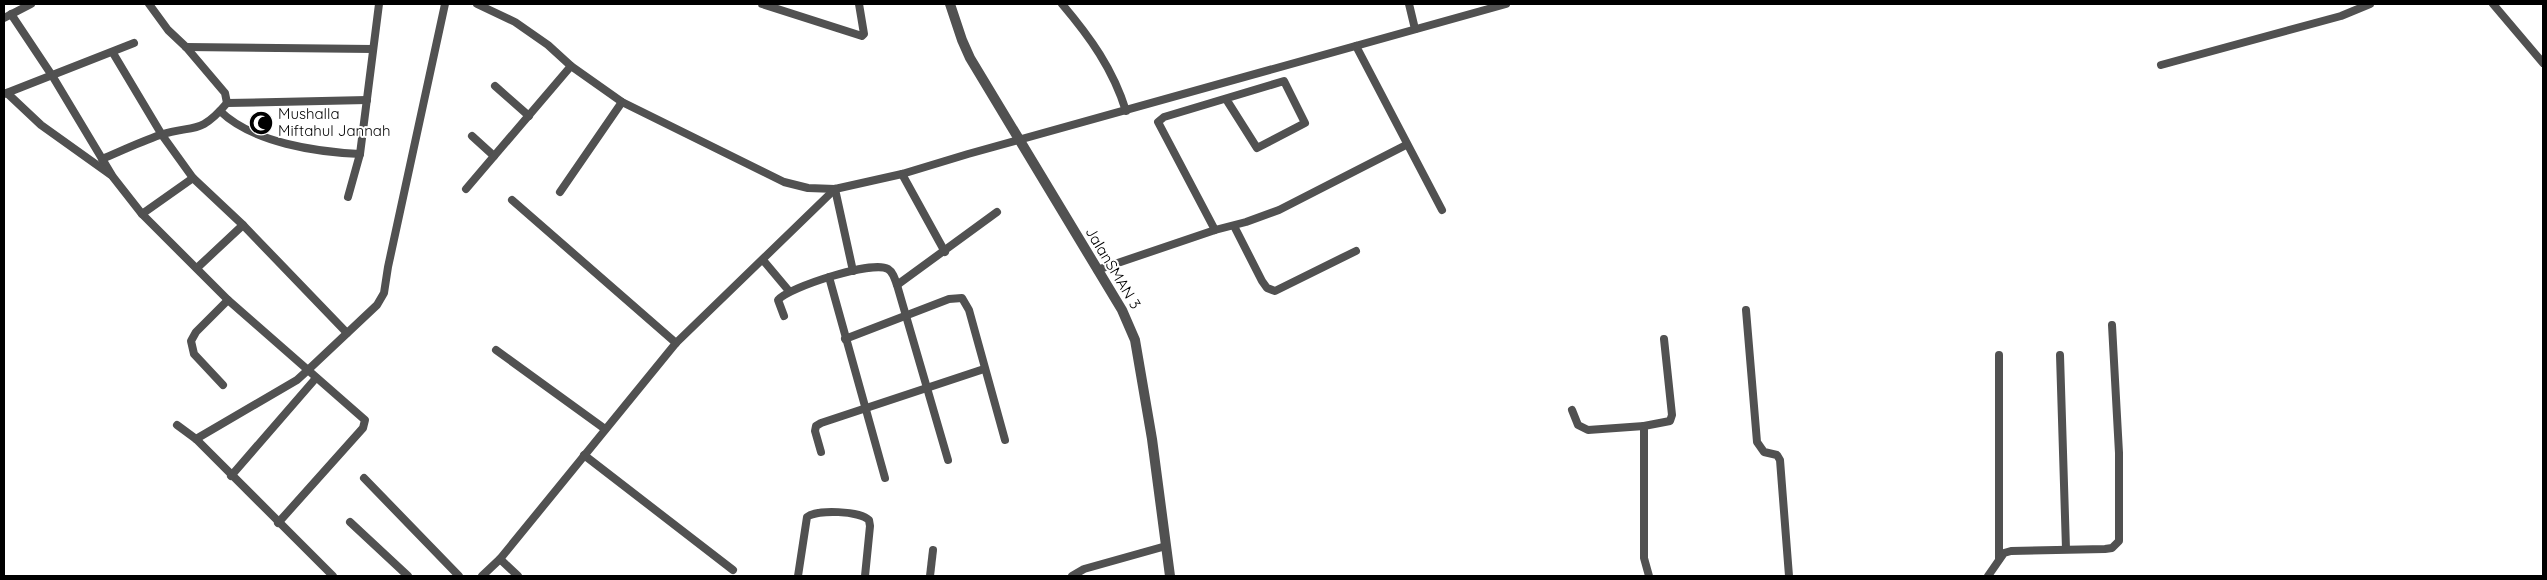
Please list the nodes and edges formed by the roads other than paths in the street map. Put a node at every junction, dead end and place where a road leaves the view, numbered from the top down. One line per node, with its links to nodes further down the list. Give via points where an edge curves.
1 (31, 4): 14 (street)
2 (149, 4): 17 (street, via 168,30)
3 (378, 4): 19 (street)
4 (445, 4): 69 (street, via 384,293 372,311)
5 (476, 4): 23 (street, via 515,22)
6 (762, 4): 7 (street, via 862,36 864,28)
7 (859, 4)
8 (950, 4): 36 (street, JalanSMAN 3, via 970,58)
9 (1062, 4): 32 (street, via 1099,50 1116,82)
10 (1409, 4): 15 (street)
11 (1506, 4): 15 (street)
12 (2370, 4): 22 (street, via 2340,16)
13 (2493, 4): 21 (street)
14 (7, 16): 24 (street)
15 (1415, 29): 18 (street)
16 (134, 43): 20 (street)
17 (186, 46): 19 (street); 30 (street, via 225,93)
18 (1356, 46): 32 (street); 37 (street)
19 (373, 49): 27 (street)
20 (114, 53): 24 (street); 34 (street)
21 (2543, 63)
22 (2161, 65)
23 (571, 66): 29 (street); 33 (street)
24 (53, 77): 26 (street); 40 (street)
25 (495, 86): 33 (street)
26 (5, 93): 42 (street, via 56,136)
27 (367, 100): 30 (street); 38 (street)
28 (1226, 100): 28 (street, via 1284,81 1305,123 1256,148); 54 (street, via 1164,117 1158,122)
29 (622, 102): 45 (street, via 784,182); 46 (street)
30 (227, 103): 31 (street)
31 (220, 111): 34 (street, via 199,128); 38 (street, via 239,126 275,139 330,152)
32 (1126, 111): 36 (street)
33 (529, 116): 39 (street)
34 (162, 135): 40 (street); 43 (street)
35 (472, 136): 39 (street)
36 (1020, 141): 41 (street); 59 (street, JalanSMAN 3)
37 (1406, 145): 49 (street); 53 (street, via 1279,210)
38 (360, 154): 47 (street)
39 (494, 156): 44 (street)
40 (102, 159): 42 (street)
41 (902, 174): 45 (street); 56 (street)
42 (113, 177): 51 (street)
43 (193, 178): 51 (street); 52 (street)
44 (466, 189)
45 (835, 190): 57 (street); 60 (street)
46 (560, 192)
47 (348, 197)
48 (512, 200): 72 (street)
49 (1442, 210)
50 (997, 212): 56 (street)
51 (142, 214): 58 (street)
52 (243, 225): 58 (street); 69 (street)
53 (1234, 226): 54 (street); 55 (street, via 1262,281 1275,291)
54 (1215, 230): 59 (street)
55 (1356, 250)
56 (945, 252): 62 (street)
57 (763, 260): 63 (street); 72 (street)
58 (196, 268): 64 (street)
59 (1097, 270): 96 (street, JalanSMAN 3, via 1122,310 1135,340)
60 (853, 272): 61 (street); 62 (street, via 887,268)
61 (829, 278): 63 (street); 70 (street)
62 (897, 285): 67 (street)
63 (789, 291): 66 (street, via 778,300)
64 (228, 300): 77 (street); 79 (street, via 191,341 194,354)
65 (1746, 310): 113 (street, via 1757,442 1764,452 1777,455 1780,460)
66 (784, 316)
67 (906, 316): 70 (street); 76 (street, via 949,299 962,298 969,310); 80 (street)
68 (2112, 325): 97 (street, via 2119,453 2119,541 2112,548)
69 (347, 333): 77 (street)
70 (845, 339): 81 (street)
71 (1664, 339): 84 (street, via 1672,415 1665,424)
72 (676, 343): 85 (street)
73 (496, 350): 85 (street)
74 (1999, 355): 100 (street)
75 (2060, 355): 97 (street)
76 (984, 369): 80 (street); 87 (street)
77 (308, 370): 78 (street); 86 (street, via 297,380)
78 (316, 378): 91 (street); 95 (street, via 365,420 362,428)
79 (223, 385)
80 (927, 387): 81 (street); 90 (street)
81 (865, 407): 88 (street, via 816,426); 93 (street)
82 (1572, 410): 84 (street, via 1578,425 1588,430)
83 (177, 425): 86 (street)
84 (1644, 426): 112 (street, via 1644,558)
85 (605, 429): 89 (street)
86 (196, 439): 91 (street)
87 (1005, 440)
88 (821, 452)
89 (584, 455): 99 (street); 101 (street)
90 (948, 460)
91 (231, 476): 95 (street)
92 (364, 478): 104 (street)
93 (885, 478)
94 (350, 522): 103 (street)
95 (278, 523): 102 (street)
96 (1166, 546): 110 (street, via 1084,569); 111 (street, JalanSMAN 3)
97 (2066, 549): 100 (street, via 2011,551)
98 (933, 550): 109 (street)
99 (500, 559): 105 (street); 106 (street)
100 (1999, 559): 114 (street)
101 (733, 570)
102 (333, 576)
103 (408, 576)
104 (459, 576)
105 (482, 576)
106 (518, 576)
107 (798, 576): 108 (street, via 807,517 817,511 860,515 869,520)
108 (865, 576)
109 (930, 576)
110 (1072, 576)
111 (1170, 576)
112 (1649, 576)
113 (1789, 576)
114 (1988, 576)

